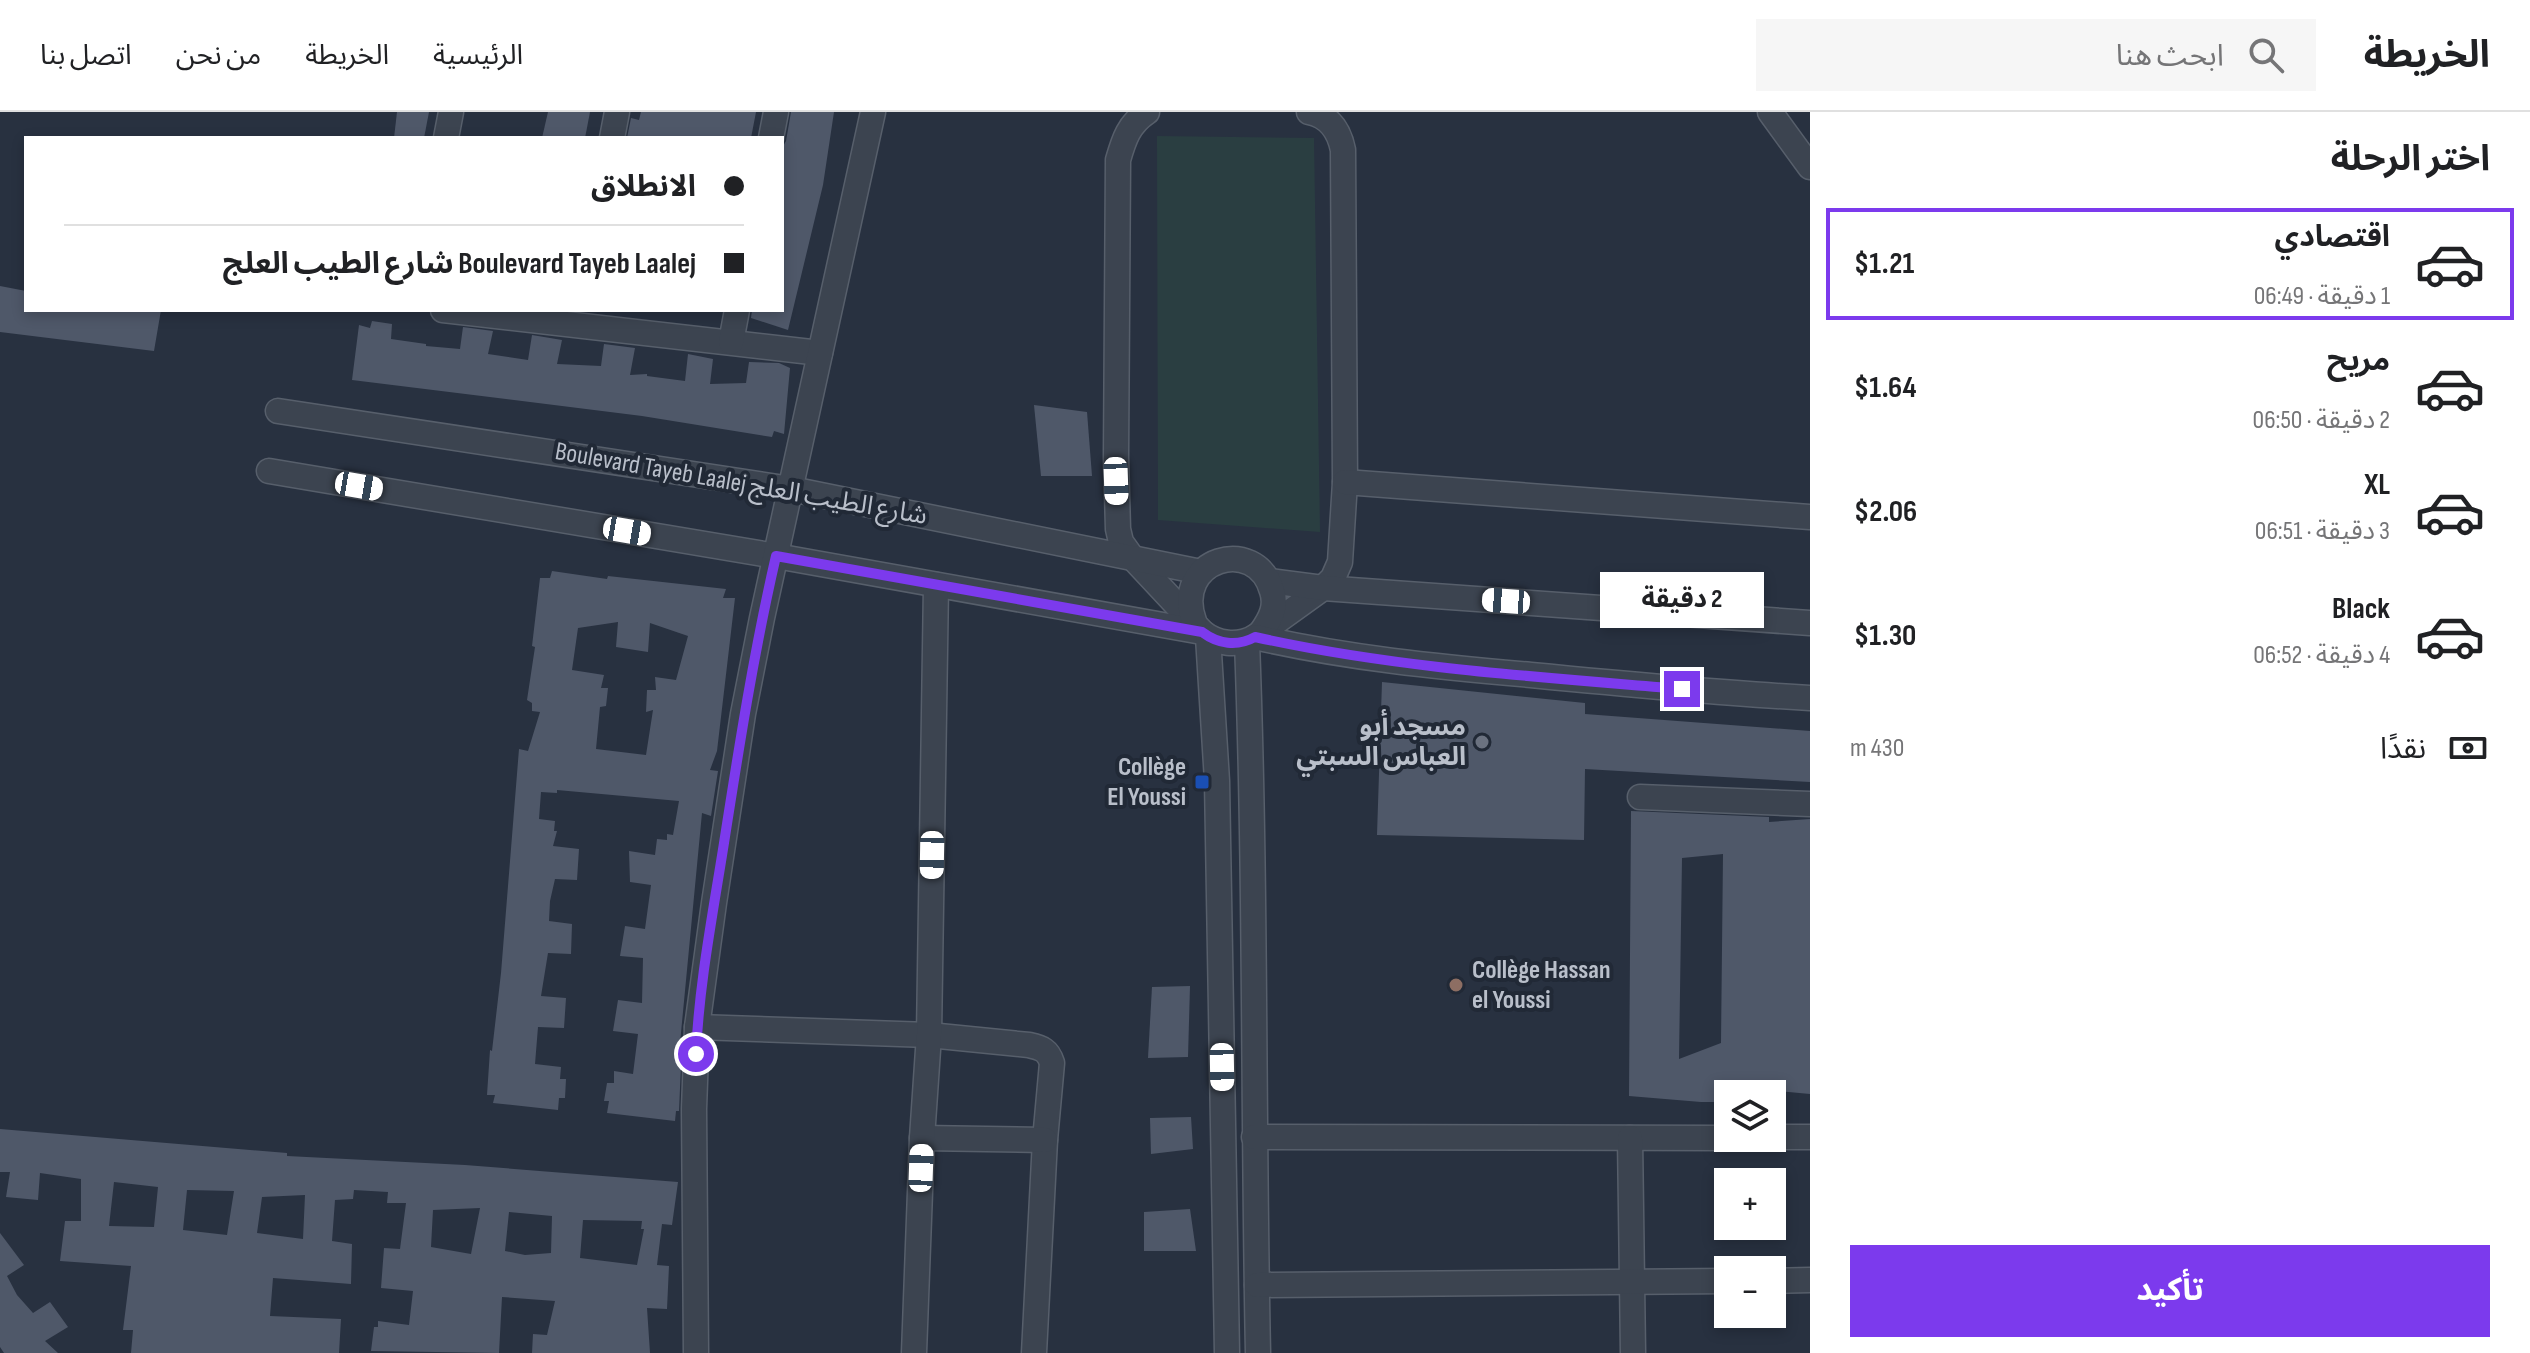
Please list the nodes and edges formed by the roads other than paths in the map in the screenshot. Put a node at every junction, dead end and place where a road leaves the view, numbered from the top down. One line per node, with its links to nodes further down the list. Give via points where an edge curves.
1 (451, 112): 8 (street)
2 (617, 112): 9 (street)
3 (776, 112): 10 (street)
4 (873, 112): 16 (street)
5 (1147, 112): 23 (street, via 1125,135 1118,160 1116,486 1118,529)
6 (1309, 112): 19 (street, via 1331,122 1343,150)
7 (1770, 112): 11 (street)
8 (446, 136)
9 (612, 136)
10 (771, 136)
11 (1810, 167)
12 (476, 312): 14 (street)
13 (737, 312): 15 (street)
14 (576, 318): 15 (street)
15 (731, 342): 16 (street)
16 (820, 353): 20 (street)
17 (278, 411): 20 (street, Boulevard Tayeb Laalej شارع الطيب العلج)
18 (269, 471): 22 (street)
19 (1345, 482): 21 (street); 27 (street, via 1340,562)
20 (791, 489): 22 (street); 23 (street, Boulevard Tayeb Laalej شارع الطيب العلج)
21 (1810, 517)
22 (776, 556): 26 (street); 34 (street, via 743,714)
23 (1131, 556): 24 (street, Boulevard Tayeb Laalej شارع الطيب العلج); 29 (street)
24 (1201, 572): 25 (street, via 1212,563 1238,559); 29 (street, via 1193,582 1189,608)
25 (1269, 581): 27 (street); 30 (street, via 1274,608)
26 (936, 585): 29 (street); 35 (street)
27 (1323, 588): 28 (street); 30 (street)
28 (1810, 623)
29 (1201, 630): 30 (street, via 1226,643); 51 (street, via 1217,781)
30 (1255, 637): 31 (street, via 1448,667); 36 (street)
31 (1810, 698)
32 (1640, 797): 33 (street)
33 (1810, 804)
34 (697, 1027): 35 (street); 48 (street)
35 (929, 1035): 39 (street); 42 (street, via 1029,1045 1049,1054)
36 (1254, 1137): 40 (street); 47 (street)
37 (1786, 1137): 38 (street)
38 (1810, 1137)
39 (922, 1138): 42 (street); 49 (street)
40 (1630, 1138): 41 (street); 46 (street)
41 (1714, 1138)
42 (1045, 1140): 50 (street)
43 (1810, 1280): 45 (street)
44 (1714, 1281): 46 (street)
45 (1786, 1281)
46 (1633, 1282): 47 (street); 53 (street)
47 (1257, 1285): 52 (street)
48 (696, 1353)
49 (914, 1353)
50 (1034, 1353)
51 (1227, 1353)
52 (1258, 1353)
53 (1633, 1353)

